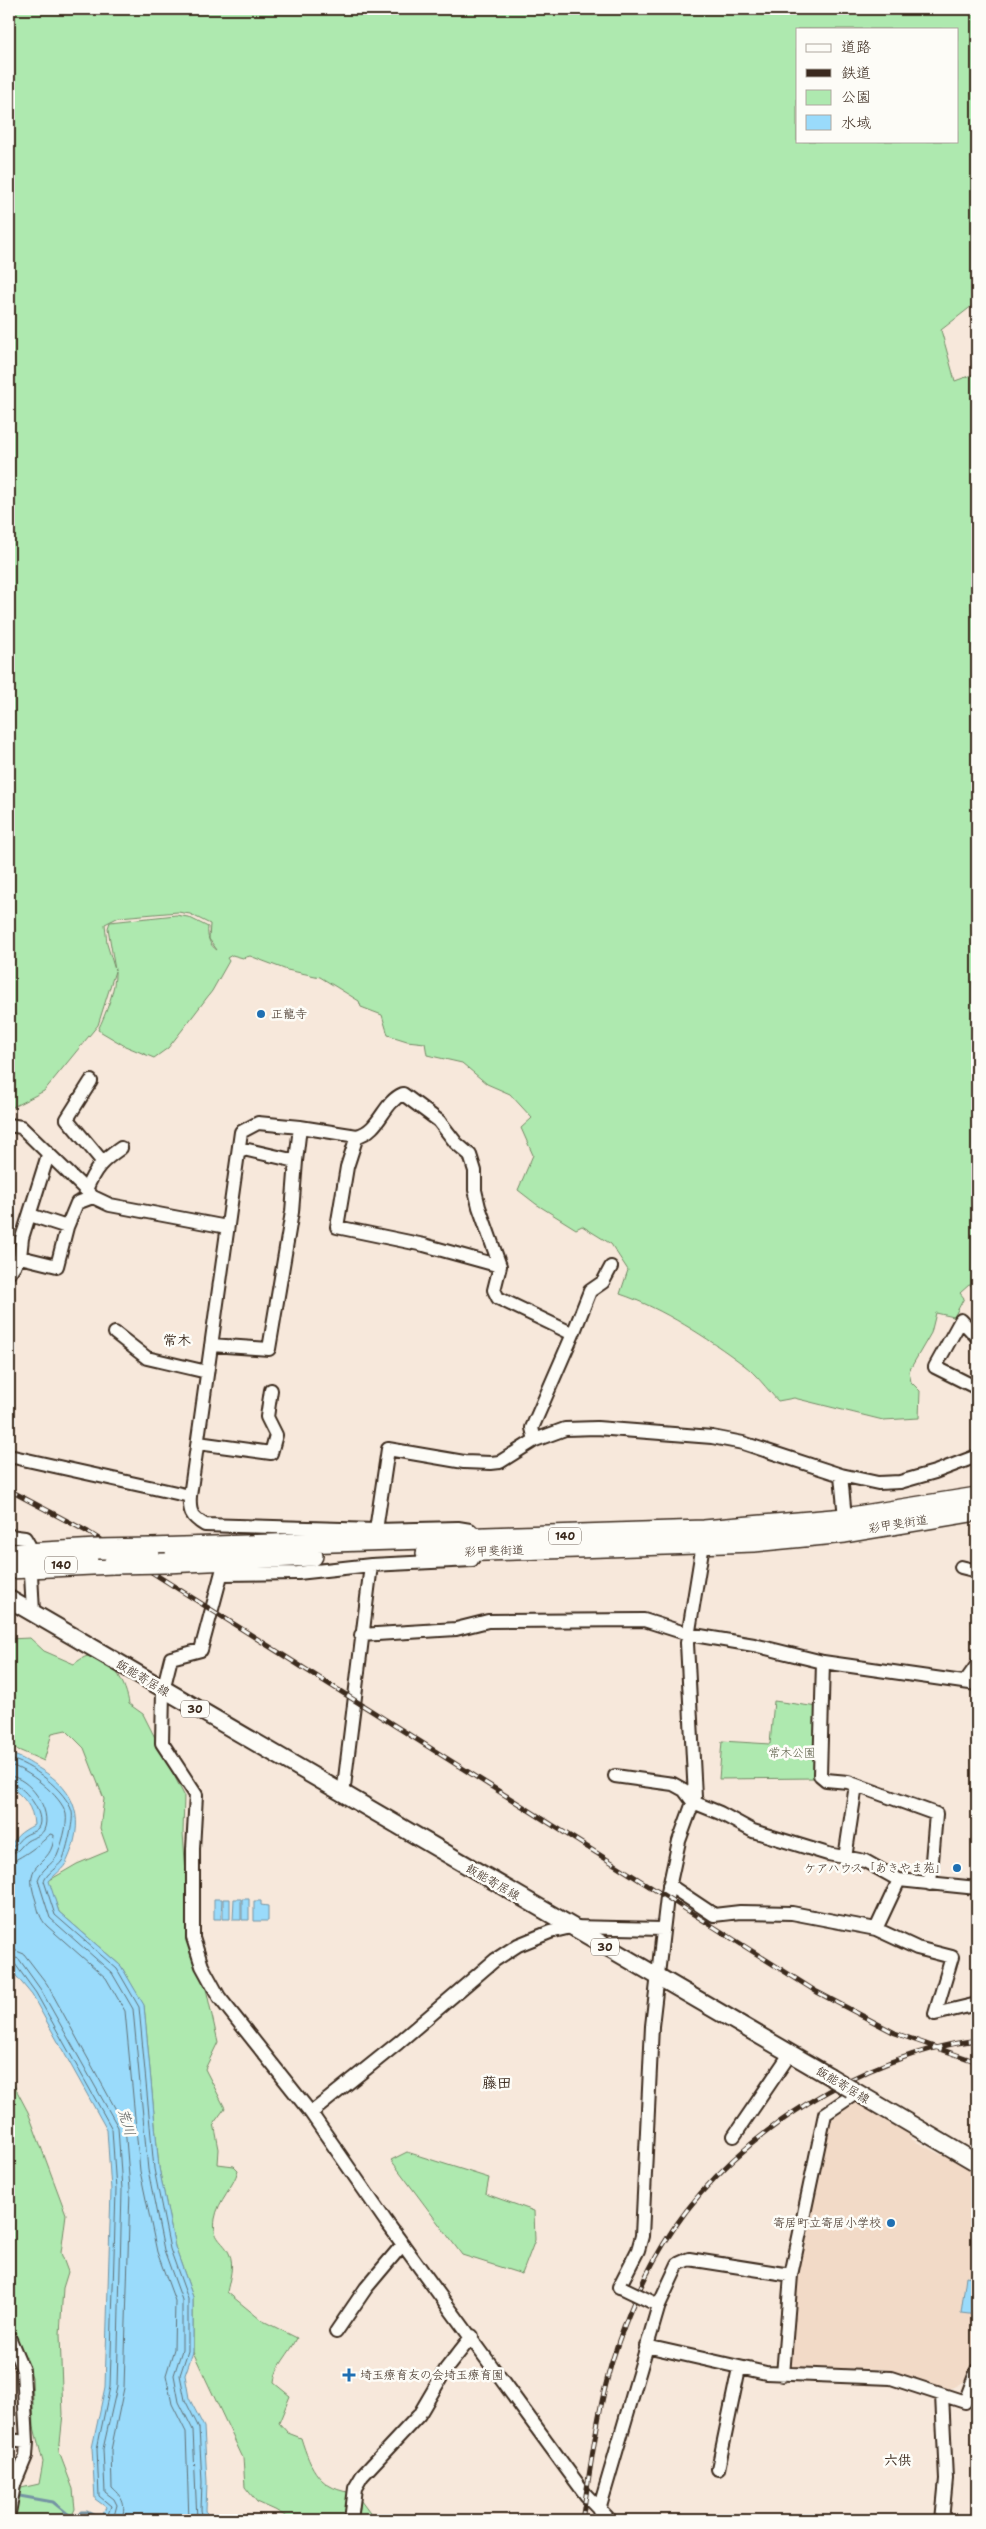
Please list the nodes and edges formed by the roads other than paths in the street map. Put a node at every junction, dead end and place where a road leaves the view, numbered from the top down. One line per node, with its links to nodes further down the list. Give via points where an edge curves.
1 (91, 1082): 8 (street, via 67,1119)
2 (9, 1125): 7 (street, via 21,1127)
3 (300, 1127): 4 (street); 6 (street, via 258,1124 241,1132); 9 (street)
4 (357, 1136): 15 (street, via 347,1167 337,1227 424,1245); 15 (street, via 372,1128 396,1097 403,1094 439,1121 470,1155 479,1207)
5 (121, 1148): 8 (street)
6 (239, 1148): 9 (street); 13 (street)
7 (48, 1155): 10 (street); 11 (street)
8 (102, 1161): 10 (street, via 93,1173)
9 (296, 1161): 21 (street, via 292,1212 269,1349)
10 (89, 1193): 12 (street, via 78,1203); 13 (street, via 110,1205)
11 (30, 1215): 12 (street); 14 (street)
12 (67, 1227): 14 (street, via 57,1266)
13 (227, 1227): 21 (street)
14 (20, 1257): 17 (street)
15 (500, 1266): 19 (street, via 494,1290 498,1298)
16 (611, 1267): 19 (street, via 603,1282 590,1291)
17 (9, 1273)
18 (115, 1333): 22 (street, via 147,1358)
19 (572, 1334): 25 (street, via 532,1428)
20 (977, 1337): 23 (street, via 961,1320 935,1367)
21 (211, 1345): 22 (street)
22 (207, 1372): 26 (street)
23 (977, 1388)
24 (271, 1390): 26 (street, via 267,1417 276,1435 270,1452)
25 (535, 1440): 29 (street, via 565,1429 597,1428 712,1437 743,1443); 34 (street, via 500,1462 490,1463 464,1462 388,1449)
26 (198, 1443): 30 (street)
27 (9, 1456): 30 (street)
28 (977, 1456): 29 (street, via 900,1482 878,1483)
29 (841, 1475): 33 (street)
30 (190, 1496): 34 (street, via 189,1510 194,1519 223,1532)
31 (977, 1497): 33 (highway, 彩甲斐街道 / 140)
32 (977, 1511): 36 (highway, 彩甲斐街道 / 140, via 845,1532)
33 (845, 1518): 38 (highway, 彩甲斐街道 / 140)
34 (376, 1530): 38 (street, via 458,1528 470,1530)
35 (9, 1536): 37 (street, via 25,1538)
36 (703, 1544): 38 (highway, 彩甲斐街道 / 140); 47 (street)
37 (29, 1545)
38 (476, 1545): 39 (highway, 彩甲斐街道 / 140, bridge, via 97,1549); 40 (street, via 472,1560); 42 (highway, 彩甲斐街道 / 140, bridge, via 360,1554)
39 (9, 1554)
40 (371, 1565): 48 (street); 52 (street, via 306,1572 223,1571 201,1650 171,1658)
41 (962, 1567): 43 (street)
42 (9, 1568)
43 (977, 1571)
44 (31, 1574): 46 (street)
45 (9, 1599): 46 (main road, 飯能寄居線 / 30)
46 (33, 1612): 52 (main road, 飯能寄居線 / 30)
47 (688, 1634): 48 (street, via 644,1620 606,1619 488,1621 456,1628); 49 (street, via 754,1645); 56 (street)
48 (361, 1635): 55 (street)
49 (823, 1662): 51 (street); 54 (street, via 820,1775 826,1780)
50 (977, 1665): 51 (street)
51 (971, 1683)
52 (163, 1690): 55 (main road, 飯能寄居線 / 30); 69 (street, via 162,1743 196,1795 193,1849 193,1938 196,1950 220,1997)
53 (615, 1776): 56 (street, via 673,1784 684,1790)
54 (856, 1786): 57 (street); 59 (street, via 936,1814)
55 (343, 1795): 62 (main road, 飯能寄居線 / 30)
56 (693, 1802): 57 (street, via 753,1831); 60 (street)
57 (845, 1858): 58 (street, via 864,1861)
58 (900, 1880): 59 (street); 64 (street)
59 (930, 1884): 61 (street)
60 (669, 1885): 63 (street); 64 (street, via 714,1915 792,1912)
61 (977, 1888)
62 (571, 1927): 63 (street); 65 (main road, 飯能寄居線 / 30); 69 (street, via 518,1945 496,1960)
63 (663, 1929): 65 (street)
64 (876, 1929): 66 (street, via 917,1948 952,1957 935,2014)
65 (658, 1978): 67 (main road, 飯能寄居線 / 30); 74 (street, bridge, via 652,2026 642,2236 619,2287)
66 (977, 2004)
67 (790, 2054): 68 (main road, 飯能寄居線 / 30, bridge); 70 (street)
68 (853, 2091): 71 (main road, 飯能寄居線 / 30); 73 (street, via 825,2114)
69 (310, 2113): 72 (street)
70 (734, 2136)
71 (977, 2163)
72 (404, 2244): 75 (street, via 366,2288); 76 (street)
73 (791, 2275): 74 (street, via 689,2259 678,2264); 81 (street)
74 (656, 2304): 78 (street)
75 (336, 2332)
76 (472, 2336): 86 (street); 88 (street, via 446,2369 419,2415 362,2476 355,2488)
77 (9, 2337): 84 (street, via 23,2370)
78 (646, 2346): 79 (street); 86 (street)
79 (739, 2368): 81 (street); 85 (street)
80 (977, 2370): 82 (street, via 966,2402)
81 (783, 2375): 82 (street, via 891,2378)
82 (942, 2395): 90 (street, via 946,2479)
83 (9, 2440): 84 (street)
84 (27, 2442): 87 (street)
85 (718, 2469)
86 (599, 2510): 89 (street)
87 (9, 2513)
88 (351, 2520)
89 (610, 2520)
90 (942, 2520)

